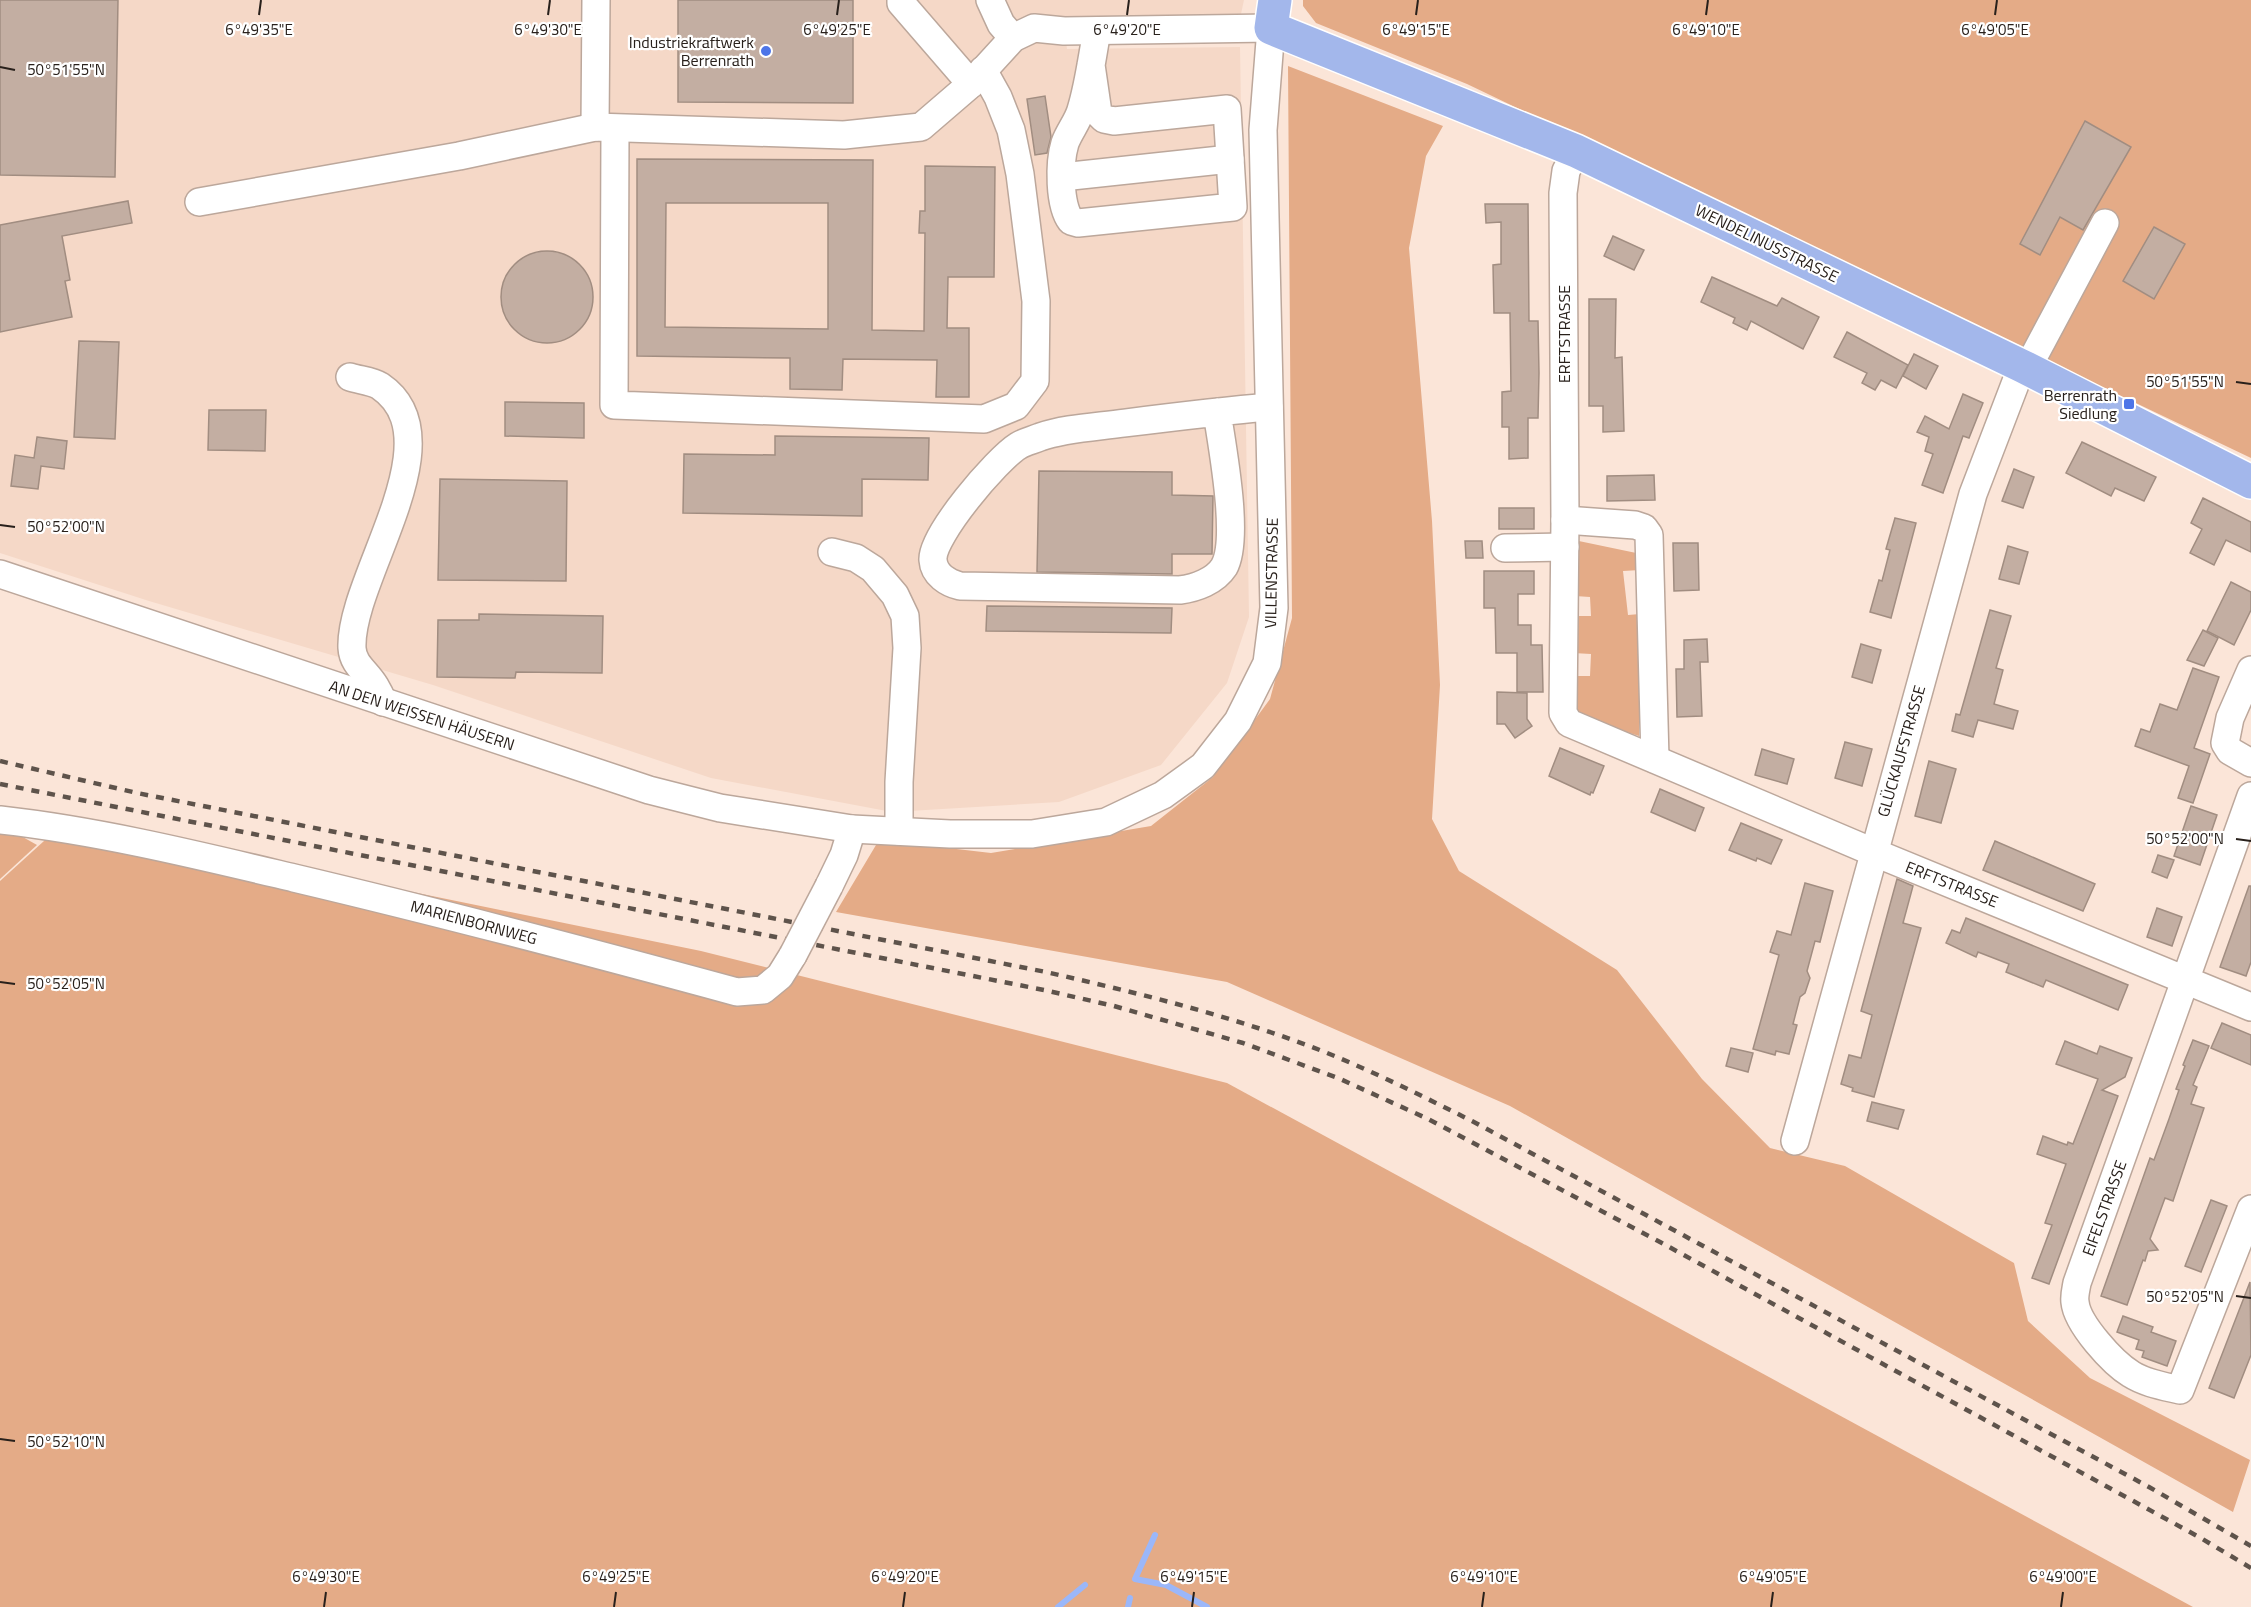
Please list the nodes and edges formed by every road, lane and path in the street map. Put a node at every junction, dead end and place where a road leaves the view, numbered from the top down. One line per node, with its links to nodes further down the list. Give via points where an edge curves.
1 (596, 0): 9 (street)
2 (901, 0): 8 (street)
3 (990, 0): 6 (street, via 1001,24)
4 (1273, 14): 5 (street); 10 (main road, WENDELINUSSTRASSE, via 1330,53); 17 (street, VILLENSTRASSE, via 1263,130)
5 (1097, 31): 6 (street, via 1034,28); 7 (street)
6 (1013, 38): 8 (street)
7 (1091, 65): 11 (street, via 1098,113 1104,119 1227,109); 12 (street, via 1081,111 1065,143)
8 (977, 77): 9 (street, via 921,126 844,135); 9 (street, via 998,98 1011,130 1036,301 1035,381 1016,406 984,418 614,405)
9 (605, 128): 13 (street)
10 (1576, 151): 15 (main road, WENDELINUSSTRASSE); 20 (street, ERFTSTRASSE, via 1566,171 1563,193)
11 (1230, 159): 12 (street); 12 (street, via 1233,207 1209,210 1078,223 1066,214)
12 (1062, 177)
13 (199, 202)
14 (2105, 223): 15 (street, GLÜCKAUFSTRASSE)
15 (2024, 368): 19 (main road, WENDELINUSSTRASSE); 33 (street, GLÜCKAUFSTRASSE, via 1973,494)
16 (350, 377): 26 (street, via 378,384 393,397 403,412 407,432 406,473 352,636 354,659)
17 (1269, 407): 18 (street); 32 (street, VILLENSTRASSE, via 1274,608 1267,663 1238,721 1203,766 1163,795 1106,822 1032,834)
18 (1217, 412): 18 (street, via 1070,430 1019,446 987,473 935,544 933,561 938,573 948,583 960,586 1180,590 1195,588 1211,579 1225,565 1231,531)
19 (2251, 482)
20 (1565, 520): 21 (street, ERFTSTRASSE); 27 (street, via 1635,525 1649,535)
21 (1565, 547): 22 (street); 27 (street, ERFTSTRASSE, via 1563,713 1569,723)
22 (1505, 548)
23 (832, 552): 32 (street, via 856,558 873,568 905,615)
24 (0, 574): 26 (street, AN DEN WEISSEN HÄUSERN)
25 (2251, 670): 28 (street, via 2230,718 2225,743 2230,751)
26 (383, 702): 31 (street, AN DEN WEISSEN HÄUSERN, via 649,790 720,808)
27 (1655, 759): 33 (street, ERFTSTRASSE)
28 (2251, 763)
29 (2251, 796): 34 (street, EIFELSTRASSE)
30 (0, 820): 31 (street, MARIENBORNWEG, bridge, via 206,857 449,915 737,992 763,990 780,976 829,886)
31 (852, 829): 32 (street, VILLENSTRASSE)
32 (899, 831)
33 (1873, 852): 34 (street, ERFTSTRASSE); 36 (street, GLÜCKAUFSTRASSE)
34 (2186, 981): 35 (street, ERFTSTRASSE); 37 (street, EIFELSTRASSE, via 2077,1283 2074,1301 2079,1315 2115,1363 2132,1375 2180,1390)
35 (2251, 1007)
36 (1795, 1141)
37 (2251, 1209)

